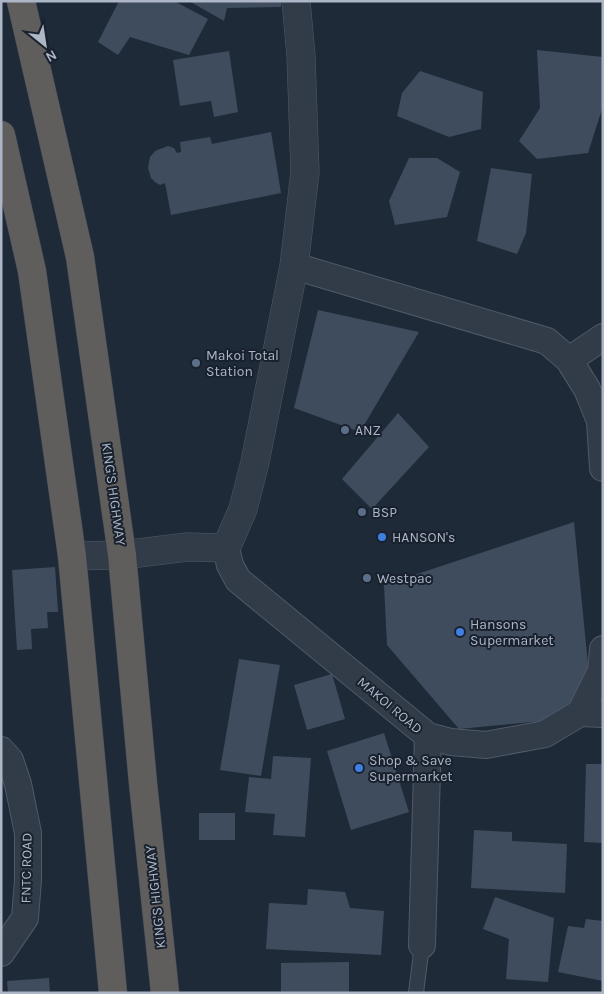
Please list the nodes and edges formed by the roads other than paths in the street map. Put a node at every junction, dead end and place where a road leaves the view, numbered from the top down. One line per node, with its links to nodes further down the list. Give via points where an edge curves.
1 (21, 1): 9 (highway, KING'S HIGHWAY, via 80,257)
2 (296, 1): 4 (street, via 305,172)
3 (1, 135): 10 (highway, via 32,271)
4 (294, 266): 6 (street, via 547,341); 8 (street, via 255,462 243,509)
5 (603, 337): 6 (street)
6 (569, 360): 7 (street, via 587,388 600,422)
7 (603, 468)
8 (226, 548): 9 (street, via 188,547); 13 (street, MAKOI ROAD, via 238,580)
9 (122, 555): 10 (street); 18 (highway, KING'S HIGHWAY)
10 (72, 556): 17 (highway)
11 (603, 649): 12 (street)
12 (591, 714): 13 (street, MAKOI ROAD, via 544,734 486,745)
13 (428, 736): 15 (street)
14 (1, 750): 16 (street, FNTC ROAD, via 10,760 18,784 28,833 25,918)
15 (422, 945): 19 (lane)
16 (1, 953)
17 (113, 993)
18 (165, 993)
19 (416, 993)

